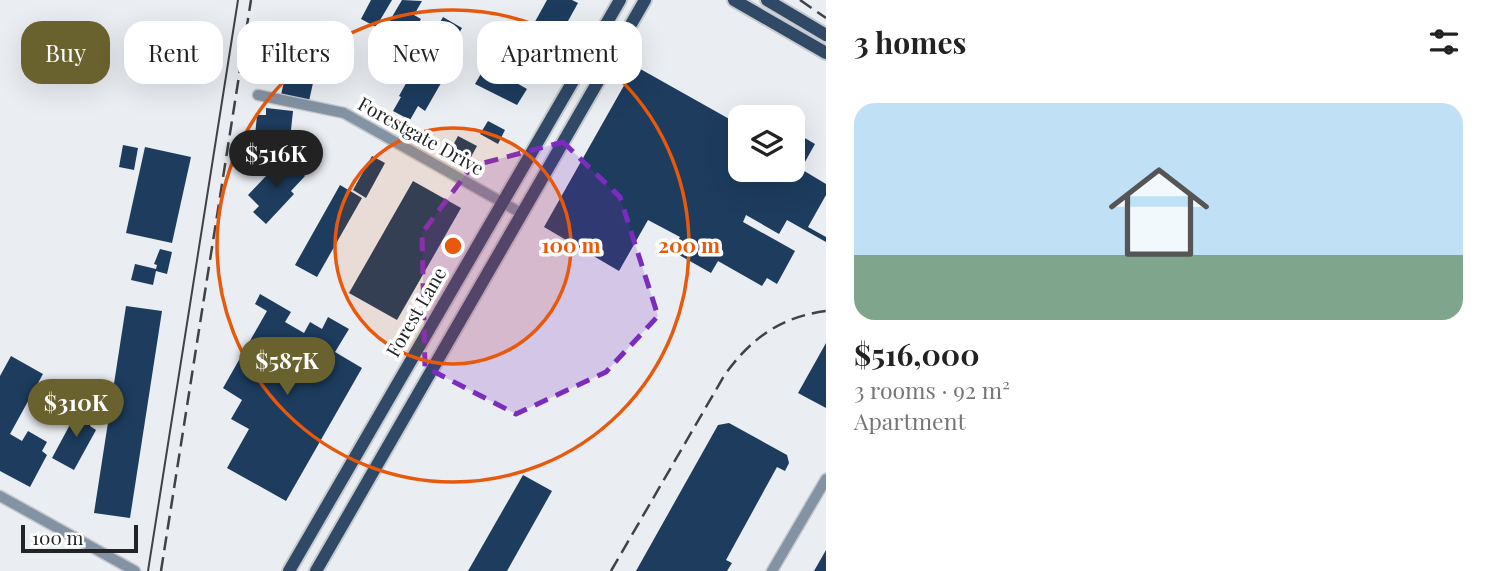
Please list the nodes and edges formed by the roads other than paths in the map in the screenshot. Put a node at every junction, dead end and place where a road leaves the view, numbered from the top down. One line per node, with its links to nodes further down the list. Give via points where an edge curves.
1 (620, 0): 8 (main road, Forest Lane)
2 (645, 0): 9 (main road)
3 (734, 0): 6 (main road)
4 (767, 0): 5 (main road)
5 (826, 35)
6 (826, 53)
7 (258, 95): 8 (street, Forestgate Drive, via 344,113)
8 (502, 202): 9 (street, Forestgate Drive); 10 (main road, Forest Lane)
9 (521, 213): 11 (main road)
10 (444, 303): 11 (main road); 13 (main road, Forest Lane)
11 (463, 313): 15 (main road)
12 (826, 479): 19 (street)
13 (338, 486): 15 (main road); 17 (main road, Forest Lane)
14 (0, 496): 16 (street)
15 (358, 498): 18 (main road)
16 (135, 571)
17 (289, 571)
18 (316, 571)
19 (772, 571)

